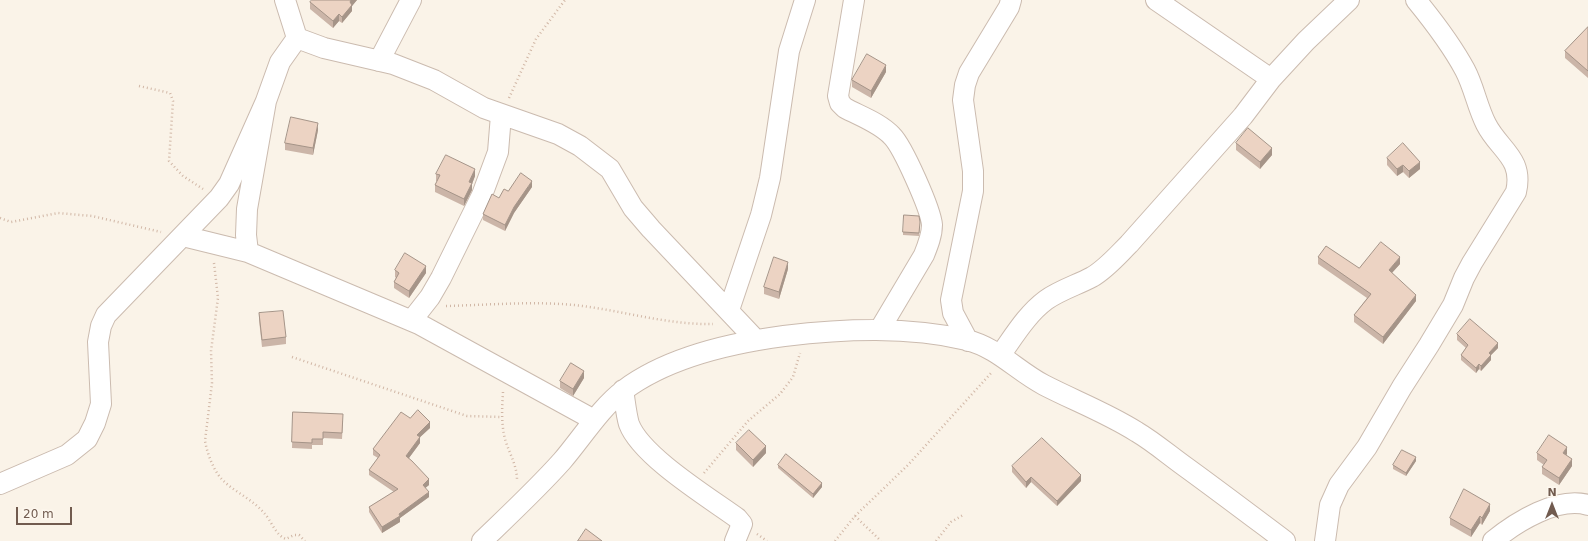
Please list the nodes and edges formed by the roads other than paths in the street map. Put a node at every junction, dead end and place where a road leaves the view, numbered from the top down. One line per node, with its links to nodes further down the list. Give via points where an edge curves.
1 (284, 0): 9 (street)
2 (411, 0): 10 (street)
3 (805, 0): 17 (street, via 789,51 770,178)
4 (854, 0): 18 (street, via 838,96 840,103 886,130 899,144 927,208 932,226 924,255)
5 (1011, 0): 20 (street, via 969,73 963,100 974,171 973,191 951,300 953,313)
6 (1156, 0): 11 (street)
7 (1349, 0): 11 (street)
8 (1416, 0): 29 (street, via 1444,35 1464,69 1485,122 1516,163 1519,180 1516,192 1464,278 1453,305 1367,447 1339,485 1330,505)
9 (297, 38): 10 (street, via 324,48); 12 (street, via 280,62)
10 (379, 61): 13 (street, via 434,80)
11 (1271, 79): 21 (street, via 1243,116 1129,244 1109,264 1092,276 1058,292 1044,302 1024,322)
12 (266, 101): 14 (street, via 229,184); 15 (street, via 247,209)
13 (501, 115): 16 (street, via 498,152 482,195 441,278); 17 (street, via 558,134 598,158 610,169 633,208)
14 (183, 236): 15 (street); 24 (street, via 106,315 98,342 101,404 87,439 67,455)
15 (248, 252): 16 (street)
16 (418, 313): 23 (street, via 504,370)
17 (734, 317): 19 (street)
18 (880, 329): 19 (street); 20 (street, via 936,334)
19 (756, 340): 22 (street, via 724,346 691,357 655,372)
20 (968, 341): 21 (street)
21 (1003, 356): 28 (street, via 1044,385 1101,411 1140,433)
22 (623, 390): 23 (street); 27 (street, via 629,423 638,439 650,453 742,524)
23 (594, 420): 26 (street, via 562,460)
24 (0, 484)
25 (1588, 505): 30 (street, via 1578,502 1561,504 1510,528)
26 (482, 541)
27 (735, 541)
28 (1286, 541)
29 (1325, 541)
30 (1493, 541)

